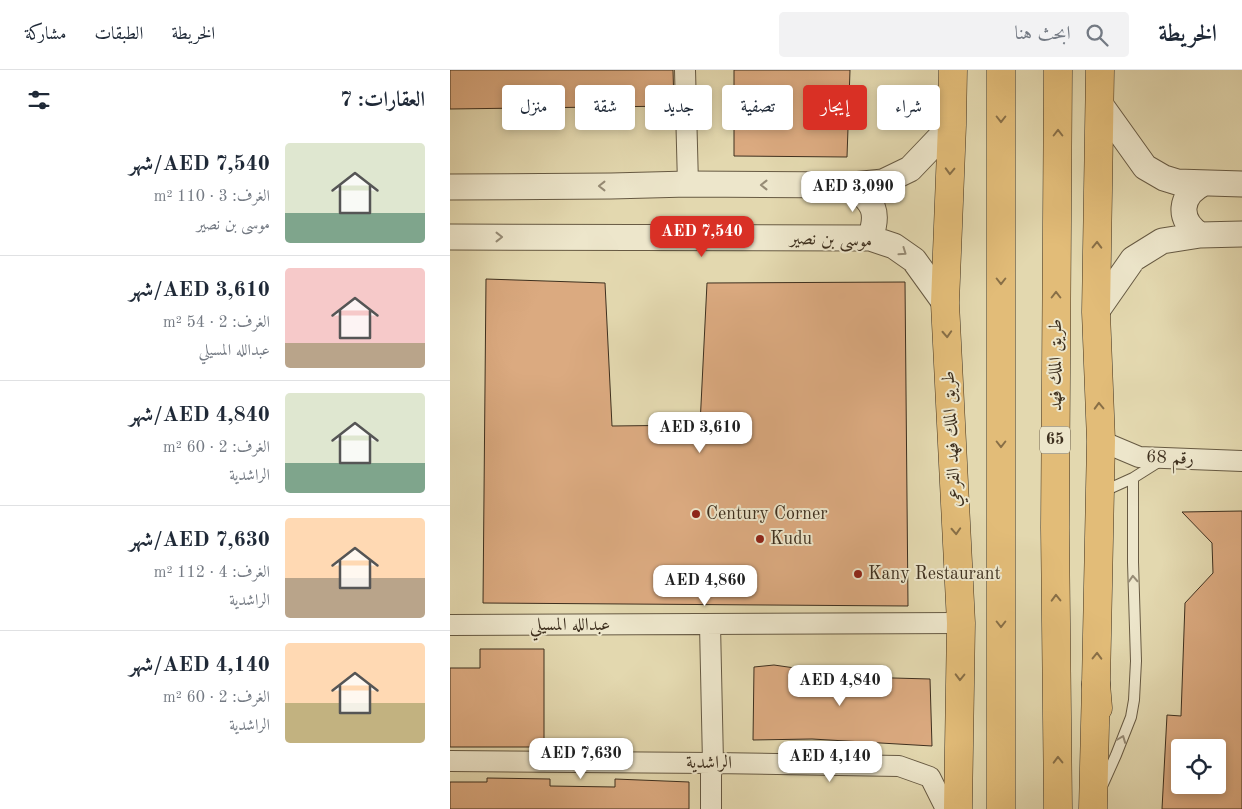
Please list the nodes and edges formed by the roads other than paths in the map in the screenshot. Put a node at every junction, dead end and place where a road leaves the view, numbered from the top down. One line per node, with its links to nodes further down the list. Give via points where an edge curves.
1 (685, 70): 9 (street)
2 (953, 70): 7 (main road, طريق الملك فهد الفرعي)
3 (1001, 70): 33 (main road, one-way to 33)
4 (1058, 70): 34 (main road, طريق الملك فهد / 65, one-way to 4, via 1055,528)
5 (1100, 70): 6 (main road)
6 (1100, 104): 8 (street, via 1145,167 1176,182); 18 (main road, one-way to 6)
7 (952, 125): 11 (street, via 910,169 883,182); 17 (main road, طريق الملك فهد الفرعي, one-way to 17)
8 (1204, 183): 10 (street); 14 (street, via 1190,192 1184,208 1188,224)
9 (688, 184): 11 (street, one-way to 9); 12 (street, one-way to 12)
10 (1242, 184)
11 (853, 185): 16 (street, via 868,198 874,209)
12 (450, 187)
13 (1242, 234): 14 (street)
14 (1200, 235): 18 (street, via 1162,241 1133,259)
15 (450, 237): 16 (street, موسى بن نصير, one-way to 16)
16 (870, 238): 17 (street, موسى بن نصير, one-way to 17, via 894,246 914,260)
17 (945, 303): 24 (main road, طريق الملك فهد الفرعي, one-way to 24)
18 (1096, 312): 19 (main road, one-way to 18)
19 (1101, 441): 20 (street, رقم 68, via 1139,457); 23 (main road)
20 (1164, 458): 21 (street, رقم 68); 22 (lane)
21 (1242, 461)
22 (1134, 478): 23 (lane); 29 (lane, one-way to 22, via 1134,700)
23 (1099, 494): 29 (main road, one-way to 23, via 1096,684)
24 (960, 623): 25 (street, عبدالله المسيلي); 32 (main road, طريق الملك فهد الفرعي, one-way to 32)
25 (710, 624): 26 (street, عبدالله المسيلي); 28 (street)
26 (450, 625)
27 (450, 762): 28 (street, الراشدية)
28 (713, 763): 30 (street); 31 (street, الراشدية, via 899,766 930,777)
29 (1102, 802)
30 (711, 809)
31 (946, 809)
32 (958, 809)
33 (1001, 809)
34 (1058, 809)

